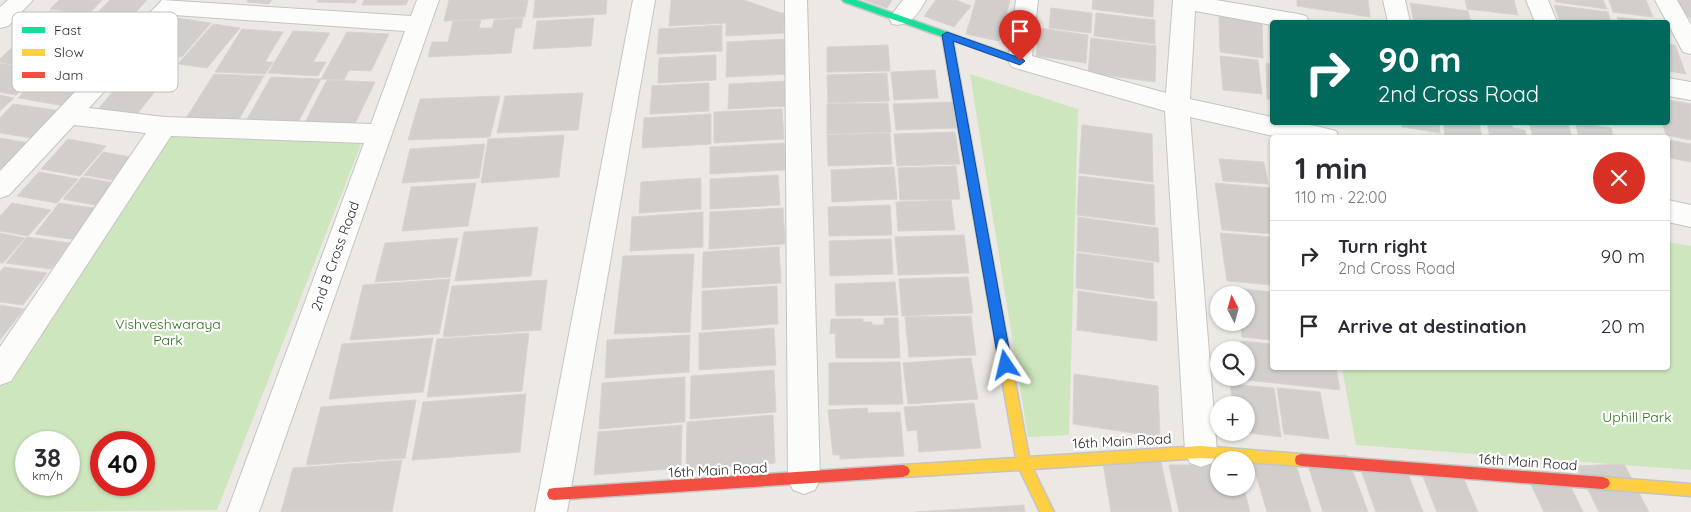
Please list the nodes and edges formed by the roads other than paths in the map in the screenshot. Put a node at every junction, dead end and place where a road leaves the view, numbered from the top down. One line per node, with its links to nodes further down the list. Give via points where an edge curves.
1 (22, 0): 14 (street)
2 (644, 0): 37 (street)
3 (796, 0): 35 (street)
4 (847, 0): 13 (street)
5 (915, 0): 13 (street)
6 (1027, 0): 20 (street)
7 (1394, 0): 16 (street)
8 (1537, 0): 17 (street)
9 (1666, 0): 19 (street)
10 (1184, 1): 15 (street); 24 (street)
11 (172, 3): 12 (street)
12 (424, 12): 27 (street, 2nd B Cross Road)
13 (900, 18): 18 (street)
14 (0, 20)
15 (1287, 20)
16 (1399, 20)
17 (1545, 20)
18 (947, 35): 20 (street); 34 (street)
19 (1689, 38)
20 (1020, 61): 24 (street)
21 (1670, 87): 22 (street)
22 (1691, 91)
23 (89, 92): 25 (street)
24 (1177, 105): 28 (street); 33 (street)
25 (68, 115): 26 (street); 29 (street)
26 (164, 126): 27 (street); 32 (street)
27 (380, 134): 38 (street, 2nd B Cross Road)
28 (1313, 135)
29 (0, 188)
30 (1670, 211): 31 (street)
31 (1691, 216)
32 (0, 372)
33 (1201, 452): 34 (street, 16th Main Road); 36 (street, 16th Main Road)
34 (1023, 462): 35 (street, 16th Main Road); 39 (street)
35 (804, 480): 37 (street, 16th Main Road)
36 (1691, 490)
37 (552, 503)
38 (243, 512)
39 (1048, 512)

